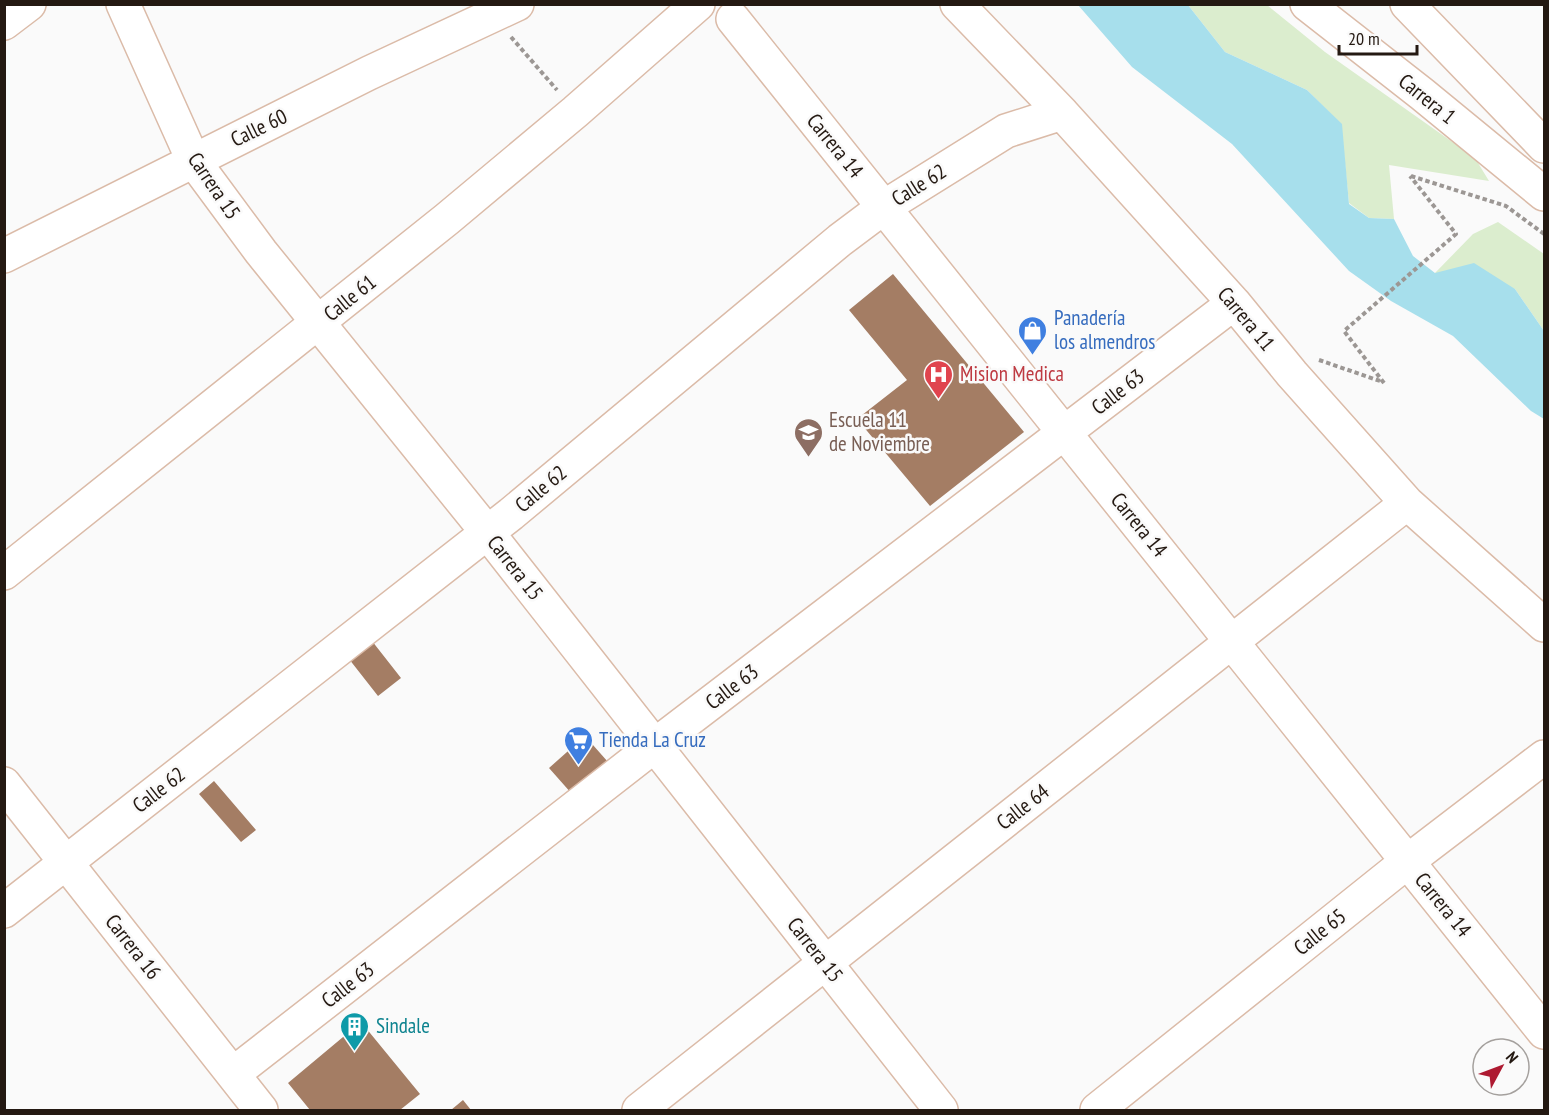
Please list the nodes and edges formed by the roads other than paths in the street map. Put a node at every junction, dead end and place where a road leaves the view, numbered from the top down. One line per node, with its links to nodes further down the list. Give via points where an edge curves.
1 (29, 4): 9 (street)
2 (123, 4): 14 (street, Carrera 15)
3 (957, 4): 11 (street, Carrera 11)
4 (1307, 4): 15 (street, Carrera 1)
5 (1407, 4): 10 (street)
6 (693, 9): 19 (street, Calle 61, via 575,112)
7 (505, 10): 14 (street, Calle 60)
8 (733, 19): 16 (street, Carrera 14)
9 (4, 23)
10 (1497, 95): 12 (street, via 1520,110); 13 (street)
11 (1062, 113): 16 (street, Calle 62, via 1006,130); 18 (street, Carrera 11)
12 (1545, 117)
13 (1545, 146)
14 (193, 160): 17 (street, Calle 60); 19 (street, Carrera 15)
15 (1545, 194)
16 (884, 207): 20 (street, Carrera 14); 22 (street, Calle 62)
17 (4, 256)
18 (1234, 303): 20 (street, Calle 63); 21 (street, Carrera 11)
19 (317, 324): 22 (street, Carrera 15); 23 (street, Calle 61)
20 (1065, 433): 25 (street, Carrera 14); 26 (street, Calle 63)
21 (1407, 503): 24 (street, Carrera 11); 25 (street, Calle 64)
22 (487, 532): 26 (street, Carrera 15); 30 (street, Calle 62)
23 (4, 573)
24 (1545, 624)
25 (1232, 641): 29 (street, Carrera 14); 32 (street, Calle 64)
26 (654, 746): 32 (street, Carrera 15); 34 (street, Calle 63)
27 (1545, 757): 29 (street, Calle 65)
28 (4, 784): 30 (street, Carrera 16)
29 (1408, 861): 33 (street, Carrera 14); 38 (street, Calle 65)
30 (67, 863): 31 (street, Calle 62); 34 (street, Carrera 16)
31 (4, 911)
32 (825, 963): 36 (street, Calle 64); 37 (street, Carrera 15)
33 (1545, 1032)
34 (232, 1074): 35 (street, Carrera 16)
35 (261, 1110)
36 (639, 1110)
37 (941, 1110)
38 (1097, 1110)

